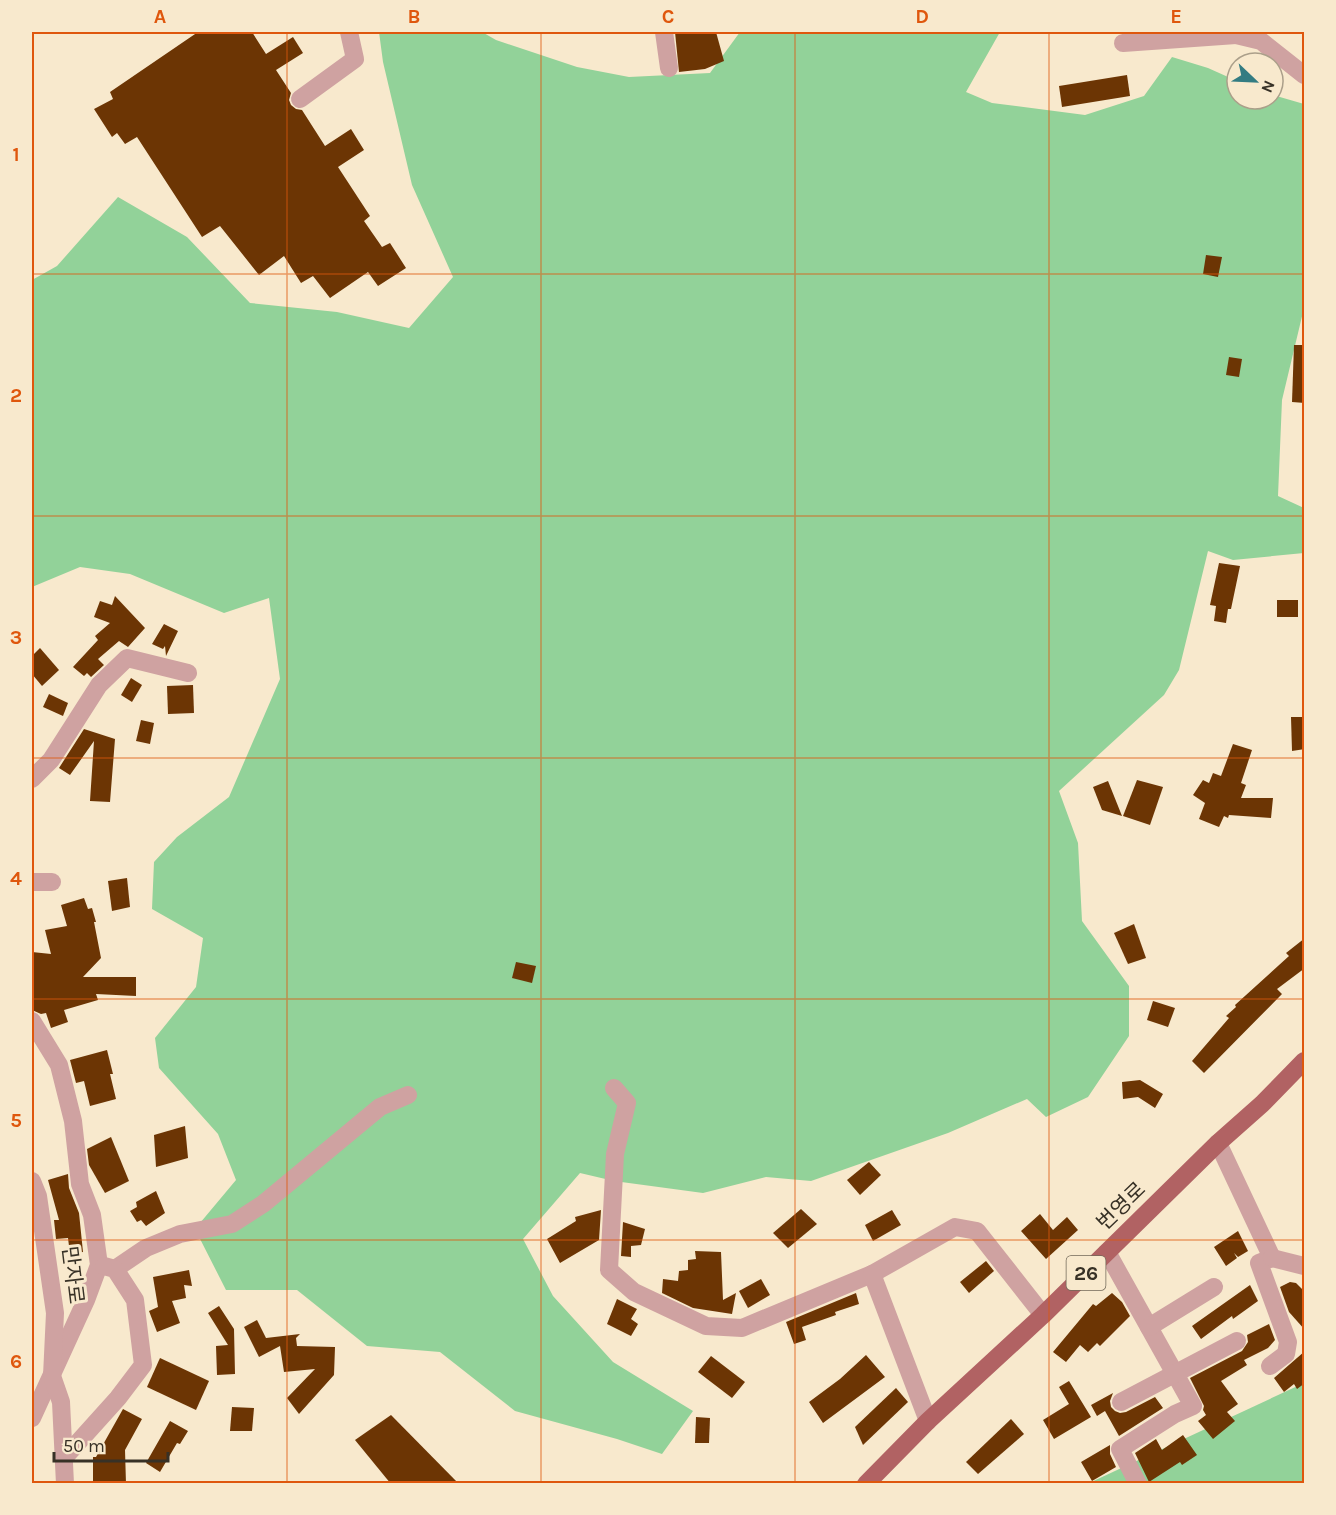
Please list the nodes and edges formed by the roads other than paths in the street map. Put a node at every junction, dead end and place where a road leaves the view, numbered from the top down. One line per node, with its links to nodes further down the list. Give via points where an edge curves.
1 (349, 32): 7 (street, via 355,59)
2 (664, 32): 5 (street)
3 (1234, 33): 4 (street); 6 (street, via 1261,41)
4 (1123, 43)
5 (669, 68)
6 (1305, 75)
7 (300, 99)
8 (188, 673): 9 (street, via 127,658 99,685 51,760)
9 (32, 779)
10 (32, 882): 11 (street)
11 (52, 882)
12 (32, 1021): 22 (street, via 59,1065 73,1121 80,1184)
13 (1305, 1061): 16 (main road, 번영로 / 26)
14 (614, 1088): 23 (street, via 627,1102 615,1154 609,1270 633,1292 706,1326 742,1328)
15 (408, 1095): 22 (street, via 380,1107 263,1204 232,1224 180,1234)
16 (1218, 1143): 19 (main road, 번영로 / 26); 20 (street)
17 (32, 1181): 18 (street, 만자로)
18 (36, 1207): 30 (street, 만자로, via 55,1313)
19 (1107, 1252): 25 (main road, 번영로 / 26); 26 (street)
20 (1272, 1258): 21 (street); 28 (street, via 1259,1263 1288,1342 1286,1354)
21 (1305, 1266)
22 (107, 1267): 30 (street, via 86,1300); 34 (street, via 135,1300 143,1365)
23 (872, 1275): 25 (street, via 955,1227 977,1231); 33 (street)
24 (1214, 1287): 26 (street)
25 (1044, 1315): 33 (main road, 번영로 / 26)
26 (1149, 1327): 29 (street)
27 (1237, 1341): 29 (street)
28 (1270, 1366)
29 (1175, 1375): 31 (street); 37 (street, via 1193,1406 1120,1449)
30 (52, 1376): 32 (street); 34 (street, 만자로, via 61,1402)
31 (1121, 1402)
32 (32, 1419)
33 (928, 1421): 36 (main road, 번영로 / 26)
34 (64, 1458): 35 (street, 만자로)
35 (65, 1484)
36 (866, 1484)
37 (1138, 1484)

